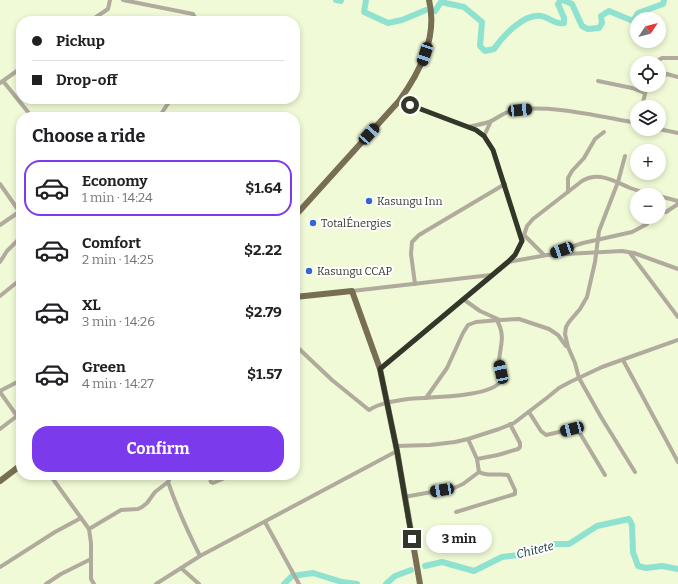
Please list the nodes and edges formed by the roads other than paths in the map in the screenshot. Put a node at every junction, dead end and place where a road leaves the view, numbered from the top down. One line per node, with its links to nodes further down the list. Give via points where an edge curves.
1 (110, 0): 4 (street, via 108,9)
2 (123, 0): 5 (street)
3 (429, 1): 17 (main road, via 431,13 428,43 421,64)
4 (98, 16)
5 (195, 16)
6 (666, 58): 7 (street)
7 (678, 58)
8 (16, 72): 12 (street)
9 (666, 75): 10 (street)
10 (678, 77)
11 (598, 81): 13 (street)
12 (1, 82): 15 (street)
13 (630, 88)
14 (645, 92): 16 (street)
15 (16, 99)
16 (643, 100)
17 (399, 101): 22 (street); 37 (main road)
18 (20, 104): 19 (street)
19 (28, 112)
20 (491, 121): 21 (street, via 502,113 531,109); 22 (street); 26 (street)
21 (630, 122)
22 (468, 127): 26 (street)
23 (666, 130): 25 (street)
24 (604, 132): 32 (street, via 595,139 584,158 572,171 568,178)
25 (678, 133)
26 (484, 136): 29 (street, via 493,150)
27 (625, 156): 28 (street)
28 (618, 182): 31 (street); 32 (street, via 593,176); 43 (street, via 601,224)
29 (504, 184): 44 (street); 54 (street, via 419,235 412,242)
30 (1, 187): 36 (street)
31 (633, 188)
32 (568, 192): 42 (street, via 533,219)
33 (666, 198): 34 (street)
34 (678, 201)
35 (678, 204): 38 (street)
36 (16, 208)
37 (300, 210)
38 (666, 212)
39 (16, 215): 41 (street)
40 (647, 224): 43 (street, via 632,232)
41 (0, 225)
42 (524, 235): 44 (street); 48 (street)
43 (598, 240): 46 (street); 48 (street)
44 (522, 241): 50 (street)
45 (16, 242): 49 (street)
46 (596, 252): 47 (street); 48 (street); 62 (street, via 587,297 566,327)
47 (629, 252): 51 (street); 59 (street)
48 (545, 255): 50 (street)
49 (0, 262)
50 (508, 262): 52 (street)
51 (678, 269)
52 (492, 275): 54 (street); 58 (street)
53 (16, 283): 56 (street)
54 (415, 284): 55 (street)
55 (352, 292): 57 (main road); 65 (main road)
56 (0, 296)
57 (300, 297)
58 (464, 299): 60 (street); 65 (street)
59 (678, 317)
60 (498, 320): 62 (street, via 519,319 549,329); 69 (street, via 468,325 448,368); 69 (street, via 503,335 499,384 460,395)
61 (678, 340): 64 (street)
62 (568, 347): 66 (street)
63 (300, 351): 70 (street, via 369,410 376,405)
64 (623, 360): 66 (street); 79 (street)
65 (380, 369): 70 (main road)
66 (579, 378): 71 (street, via 559,388); 82 (street)
67 (16, 383): 68 (street)
68 (0, 392): 72 (street)
69 (426, 398): 70 (street)
70 (387, 403): 77 (main road)
71 (530, 412): 74 (street); 83 (street, via 546,435 578,430)
72 (16, 415)
73 (16, 417): 75 (street)
74 (510, 424): 76 (street); 78 (street, via 521,445 518,449)
75 (0, 429)
76 (468, 439): 77 (street); 78 (street)
77 (396, 448): 90 (main road); 93 (street)
78 (477, 459): 81 (street)
79 (678, 462)
80 (16, 469): 89 (main road)
81 (478, 472): 90 (street, via 454,488); 91 (street, via 484,475 508,475 515,494)
82 (635, 472)
83 (605, 476)
84 (54, 480): 92 (street)
85 (168, 480): 94 (street, via 142,507 121,510)
86 (169, 480): 95 (street, via 184,526)
87 (210, 480): 88 (street, via 213,483)
88 (220, 480)
89 (0, 481)
90 (404, 497): 104 (main road)
91 (456, 512)
92 (81, 518): 94 (street); 97 (street)
93 (265, 522): 95 (street); 103 (street)
94 (89, 529): 96 (street)
95 (200, 556): 98 (street)
96 (91, 559): 99 (street); 100 (street)
97 (0, 568)
98 (181, 568): 101 (street); 102 (street)
99 (46, 584)
100 (92, 584)
101 (156, 584)
102 (199, 584)
103 (299, 584)
104 (420, 584)

